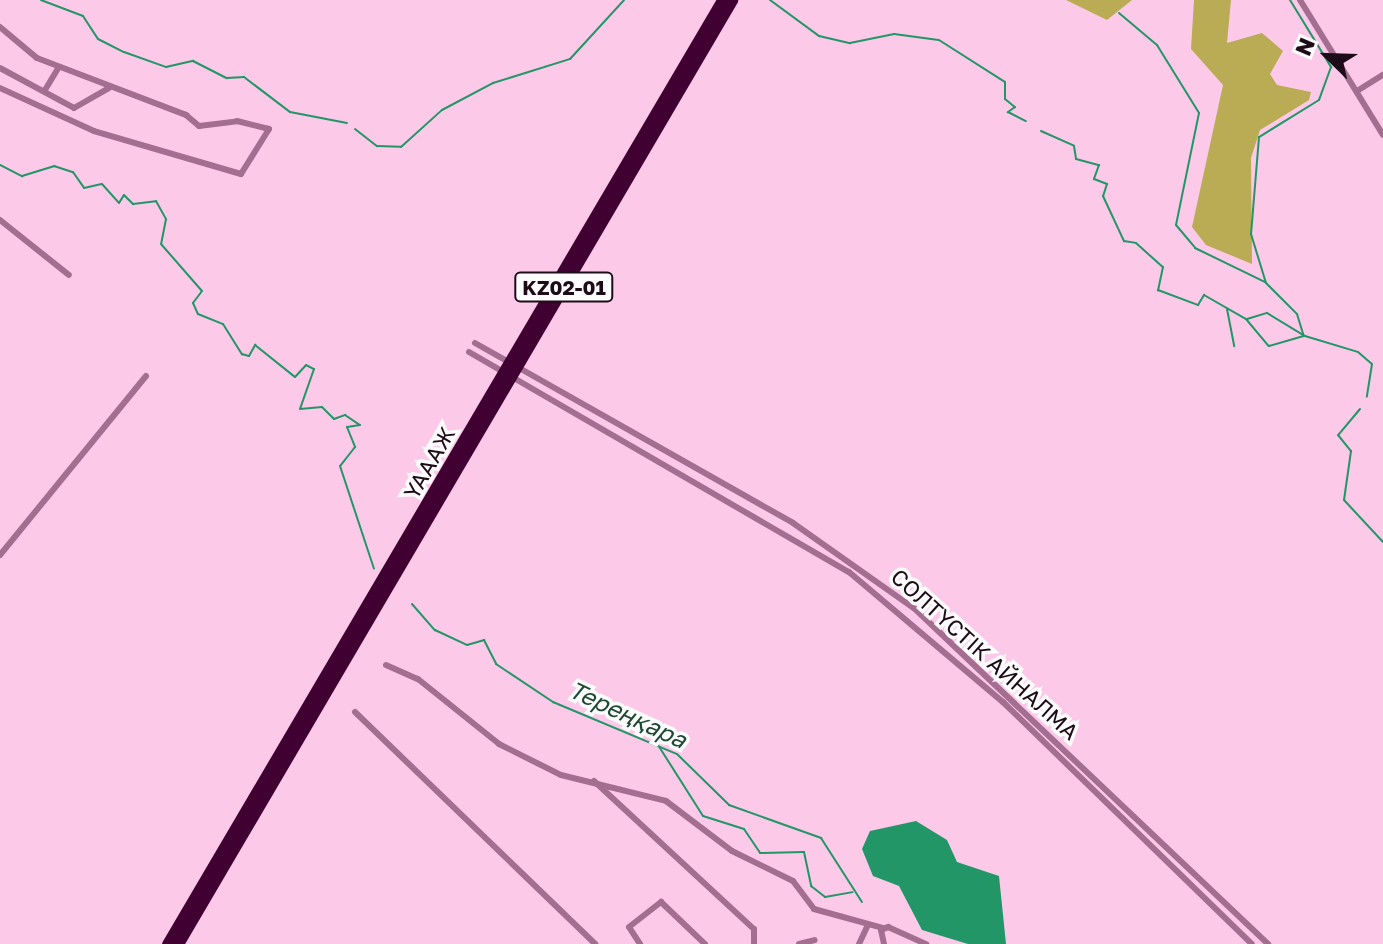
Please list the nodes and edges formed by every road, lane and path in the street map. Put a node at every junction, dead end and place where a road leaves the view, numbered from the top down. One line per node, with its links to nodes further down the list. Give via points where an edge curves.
1 (722, 0): 21 (highway, ҮАААЖ / KZ02-01)
2 (732, 0): 21 (highway, ҮАААЖ / KZ02-01)
3 (1300, 0): 11 (street)
4 (0, 27): 6 (street)
5 (0, 68): 10 (street)
6 (58, 68): 9 (street); 10 (street)
7 (1383, 75): 11 (street)
8 (0, 88): 9 (street, via 94,131 241,174 269,129 237,121 199,126 186,115)
9 (109, 88): 10 (street, via 83,109)
10 (45, 90)
11 (1357, 91): 12 (street)
12 (1383, 135)
13 (0, 220): 14 (street)
14 (69, 275)
15 (475, 343): 18 (street, СОЛТҮСТІК АЙНАЛМА)
16 (469, 352): 19 (street, СОЛТҮСТІК АЙНАЛМА)
17 (146, 376): 20 (street)
18 (576, 399): 19 (street); 40 (street, СОЛТҮСТІК АЙНАЛМА, via 793,523 915,609)
19 (571, 408): 39 (street, СОЛТҮСТІК АЙНАЛМА, via 786,530 909,619)
20 (0, 555)
21 (393, 573): 22 (highway, ҮАААЖ / KZ02-01)
22 (380, 596): 29 (highway, ҮАААЖ / KZ02-01); 30 (highway, ҮАААЖ / KZ02-01)
23 (386, 665): 25 (street, via 418,679 499,744 561,775)
24 (355, 712): 31 (street)
25 (594, 781): 26 (street, via 666,801 732,851 793,881 814,909); 34 (street, via 754,929)
26 (867, 927): 27 (street); 36 (street)
27 (883, 928): 37 (street); 38 (street, via 903,929)
28 (815, 940): 35 (street)
29 (167, 944)
30 (178, 944)
31 (595, 944)
32 (640, 944): 33 (street, via 629,927 661,902)
33 (705, 944)
34 (754, 944)
35 (799, 944)
36 (859, 944)
37 (884, 944)
38 (926, 944)
39 (1252, 944)
40 (1268, 944)

